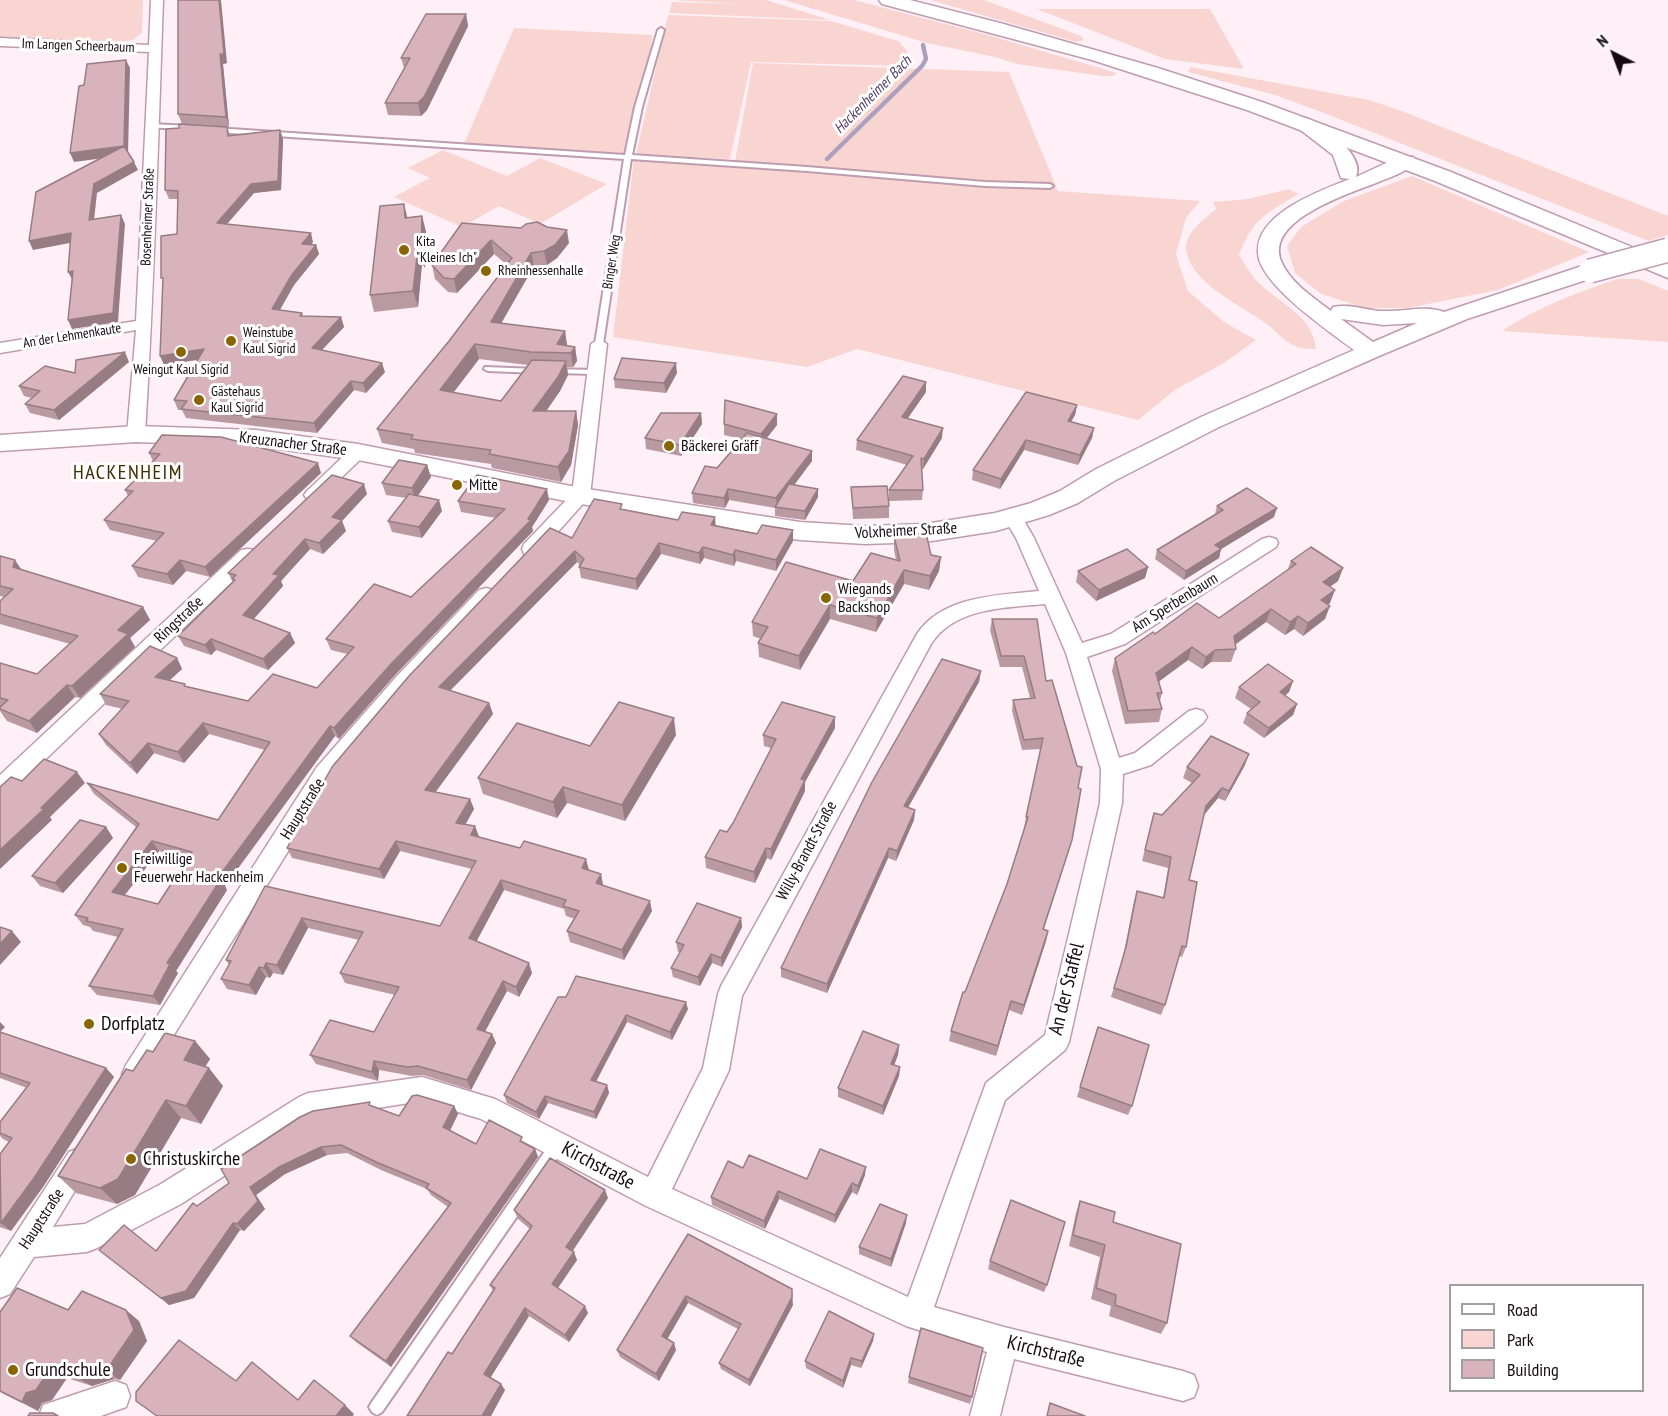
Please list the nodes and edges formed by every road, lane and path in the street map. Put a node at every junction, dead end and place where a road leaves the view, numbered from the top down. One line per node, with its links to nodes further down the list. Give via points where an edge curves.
1 (157, 0): 5 (street, Bosenheimer Straße)
2 (888, 0): 6 (main road, via 1087,54)
3 (662, 30): 10 (lane, Binger Weg, via 651,59)
4 (0, 42): 5 (street, Im Langen Scheerbaum)
5 (156, 49): 7 (street, Bosenheimer Straße)
6 (1305, 124): 11 (main road); 12 (main road, via 1340,153)
7 (151, 126): 8 (lane); 20 (street, Bosenheimer Straße)
8 (198, 129)
9 (209, 130): 10 (lane)
10 (628, 157): 13 (lane); 21 (lane, Binger Weg)
11 (1406, 161): 12 (main road, via 1372,162); 14 (main road); 16 (main road)
12 (1348, 174): 14 (main road)
13 (1050, 186)
14 (1318, 200): 17 (main road, via 1287,219 1271,240 1270,263)
15 (1668, 250): 19 (main road, bridge)
16 (1668, 271)
17 (1286, 284): 18 (main road); 23 (main road)
18 (1341, 312): 19 (main road, via 1393,318); 23 (main road, via 1368,332)
19 (1459, 314): 23 (main road, Volxheimer Straße)
20 (144, 324): 22 (street, An der Lehmenkaute); 26 (street, Bosenheimer Straße)
21 (598, 344): 25 (street, Binger Weg)
22 (0, 348)
23 (1371, 351): 31 (main road, Volxheimer Straße, via 1210,422 1069,497)
24 (488, 369): 25 (lane)
25 (595, 372): 29 (street, Binger Weg)
26 (136, 434): 27 (main road, Kreuznacher Straße); 28 (main road, Kreuznacher Straße, via 256,438)
27 (0, 443)
28 (358, 452): 29 (main road, Kreuznacher Straße); 30 (street)
29 (581, 496): 31 (main road, Volxheimer Straße, via 832,534 925,533); 34 (street)
30 (299, 508)
31 (1013, 518): 36 (street, An der Staffel)
32 (265, 540): 40 (street, Ringstraße)
33 (1269, 543): 37 (street, Am Sperbenbaum, via 1118,639)
34 (517, 563)
35 (501, 580): 41 (street, Hauptstraße, via 404,681 325,773)
36 (1049, 597): 37 (street, An der Staffel); 44 (street, Willy-Brandt-Straße, via 983,604 951,615 933,628 915,653 730,994 716,1070)
37 (1076, 653): 39 (street, An der Staffel)
38 (1196, 717): 39 (street, via 1143,759)
39 (1112, 769): 47 (street, An der Staffel, via 1111,803 1056,1042 995,1092)
40 (0, 789)
41 (120, 1096)
42 (89, 1145): 45 (street, Hauptstraße)
43 (558, 1145): 44 (street, Kirchstraße); 45 (street, Kirchstraße, via 476,1103 422,1089 308,1106 171,1194 87,1238); 51 (lane)
44 (654, 1195): 47 (street, Kirchstraße)
45 (27, 1244): 46 (street, Hauptstraße)
46 (0, 1284)
47 (916, 1316): 48 (street, Kirchstraße)
48 (1004, 1342): 49 (street, Kirchstraße); 53 (street)
49 (1183, 1386)
50 (115, 1396): 52 (street)
51 (377, 1407)
52 (54, 1416)
53 (985, 1416)

